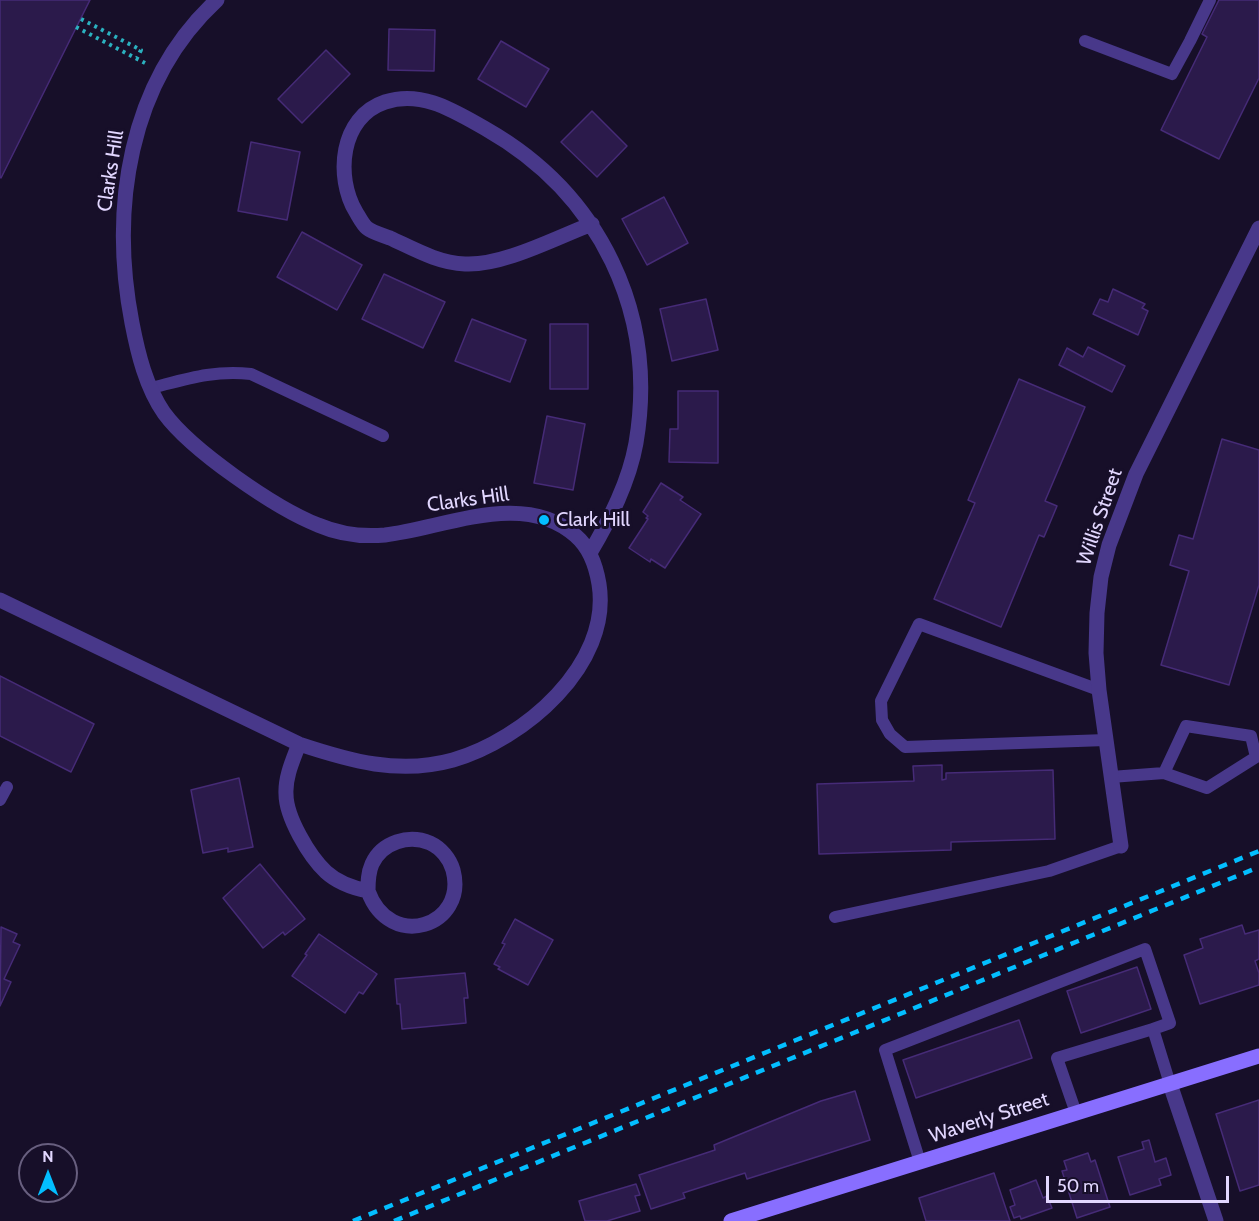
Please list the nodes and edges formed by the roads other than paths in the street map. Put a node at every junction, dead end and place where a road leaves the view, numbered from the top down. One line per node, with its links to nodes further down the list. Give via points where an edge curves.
1 (217, 0): 6 (street, Clarks Hill, via 188,31 161,71 141,117 129,171 123,224 126,285 136,343)
2 (1210, 0): 3 (lane, via 1172,74)
3 (1085, 41)
4 (592, 224): 4 (street, via 483,263 446,262 428,256 366,228 348,198 343,173 350,135 363,116 382,103 403,98 426,99 529,157 563,188); 8 (street, via 614,265 630,308 639,353 641,399 635,445 622,489)
5 (1259, 228): 10 (street, Willis Street, via 1136,474 1112,536 1096,613)
6 (151, 388): 7 (lane, via 208,373 251,374); 8 (street, Clarks Hill, via 164,412 199,448 261,494 320,526 341,533 382,535 500,513 523,513 563,526)
7 (383, 436)
8 (590, 553): 12 (street, Clarks Hill, via 600,593 600,616 594,638 564,686 522,725 474,752 426,765 372,765)
9 (0, 600): 12 (street, Clarks Hill)
10 (1099, 690): 11 (street, Willis Street); 11 (lane, via 919,624 881,701 882,720 905,747)
11 (1106, 740): 14 (street, Willis Street)
12 (299, 744): 18 (street, via 285,795 302,840 326,872 340,882)
13 (1164, 773): 13 (lane, via 1207,788 1256,758 1251,736 1186,726); 14 (lane)
14 (1111, 777): 17 (street, Willis Street)
15 (7, 787): 16 (lane)
16 (0, 800)
17 (1121, 846): 19 (lane, via 1049,871)
18 (368, 891): 18 (street, via 373,904 394,923 424,925 448,908 456,879 443,852 425,841 404,840 391,844 376,858 368,877)
19 (835, 917)
20 (1153, 1029): 22 (lane); 23 (lane, via 1057,1058); 24 (lane, via 1170,1023 1145,949 885,1050)
21 (1259, 1056): 22 (main road, Waverly Street)
22 (1170, 1084): 23 (main road, Waverly Street); 26 (street)
23 (1076, 1113): 24 (main road, Waverly Street)
24 (921, 1162): 25 (main road, Waverly Street)
25 (732, 1221)
26 (1216, 1221)

